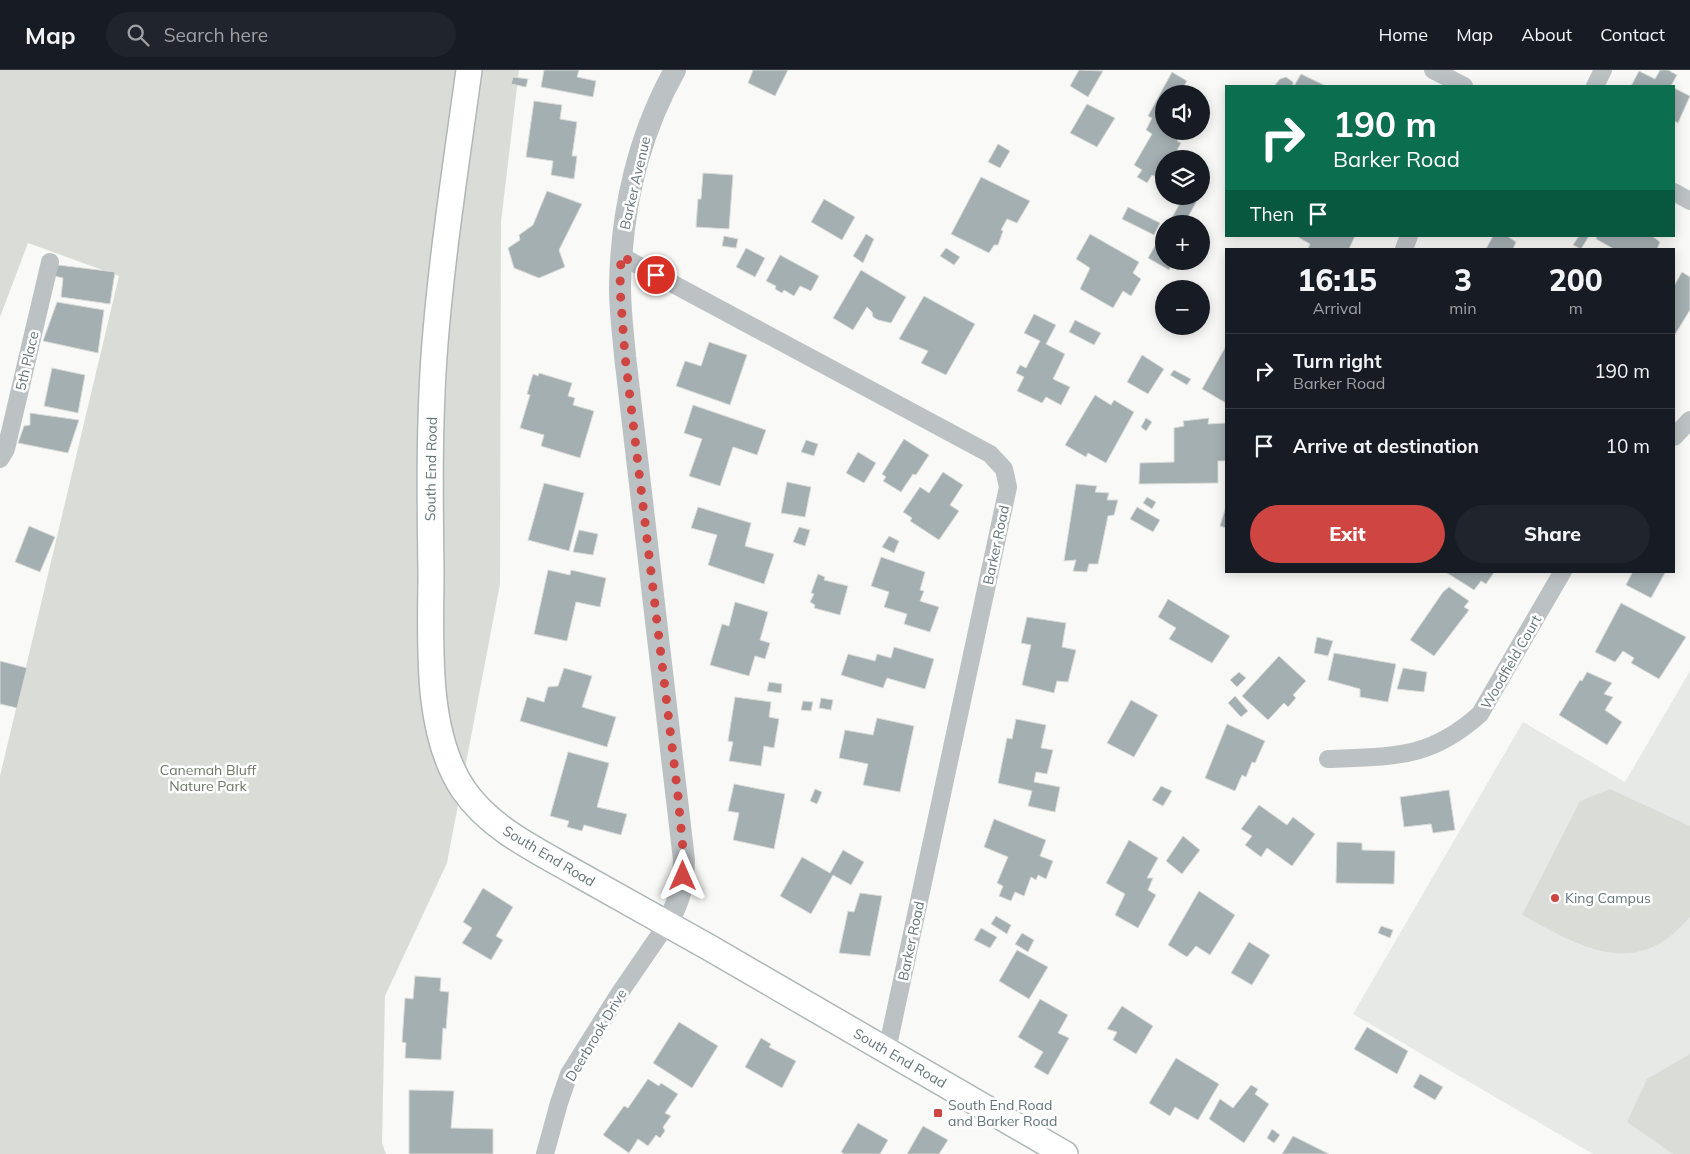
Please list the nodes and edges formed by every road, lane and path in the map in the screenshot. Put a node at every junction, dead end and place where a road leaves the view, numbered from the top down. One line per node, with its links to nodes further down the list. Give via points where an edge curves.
1 (469, 70): 16 (main road, South End Road, via 439,307 432,404 431,642 440,733 460,785 473,803 492,820 528,846)
2 (675, 70): 9 (street, Barker Avenue, via 651,119 638,161 626,210)
3 (1433, 70): 5 (street)
4 (1604, 70): 6 (street)
5 (1462, 85)
6 (1596, 85)
7 (1675, 193): 8 (street)
8 (1690, 201)
9 (621, 256): 16 (street, Barker Avenue, via 625,356 684,860 678,902); 17 (street, Barker Road, via 990,454 1004,468 1008,486)
10 (50, 262): 13 (street, 5th Place, via 6,449)
11 (1690, 420): 12 (street)
12 (1675, 436)
13 (0, 459)
14 (1562, 573): 15 (street, Woodfield Court, via 1480,714 1467,726 1417,752)
15 (1328, 759)
16 (667, 924): 17 (main road, South End Road); 18 (street, Deerbrook Drive, via 569,1074)
17 (887, 1050): 19 (main road, South End Road)
18 (545, 1154)
19 (1065, 1154)

